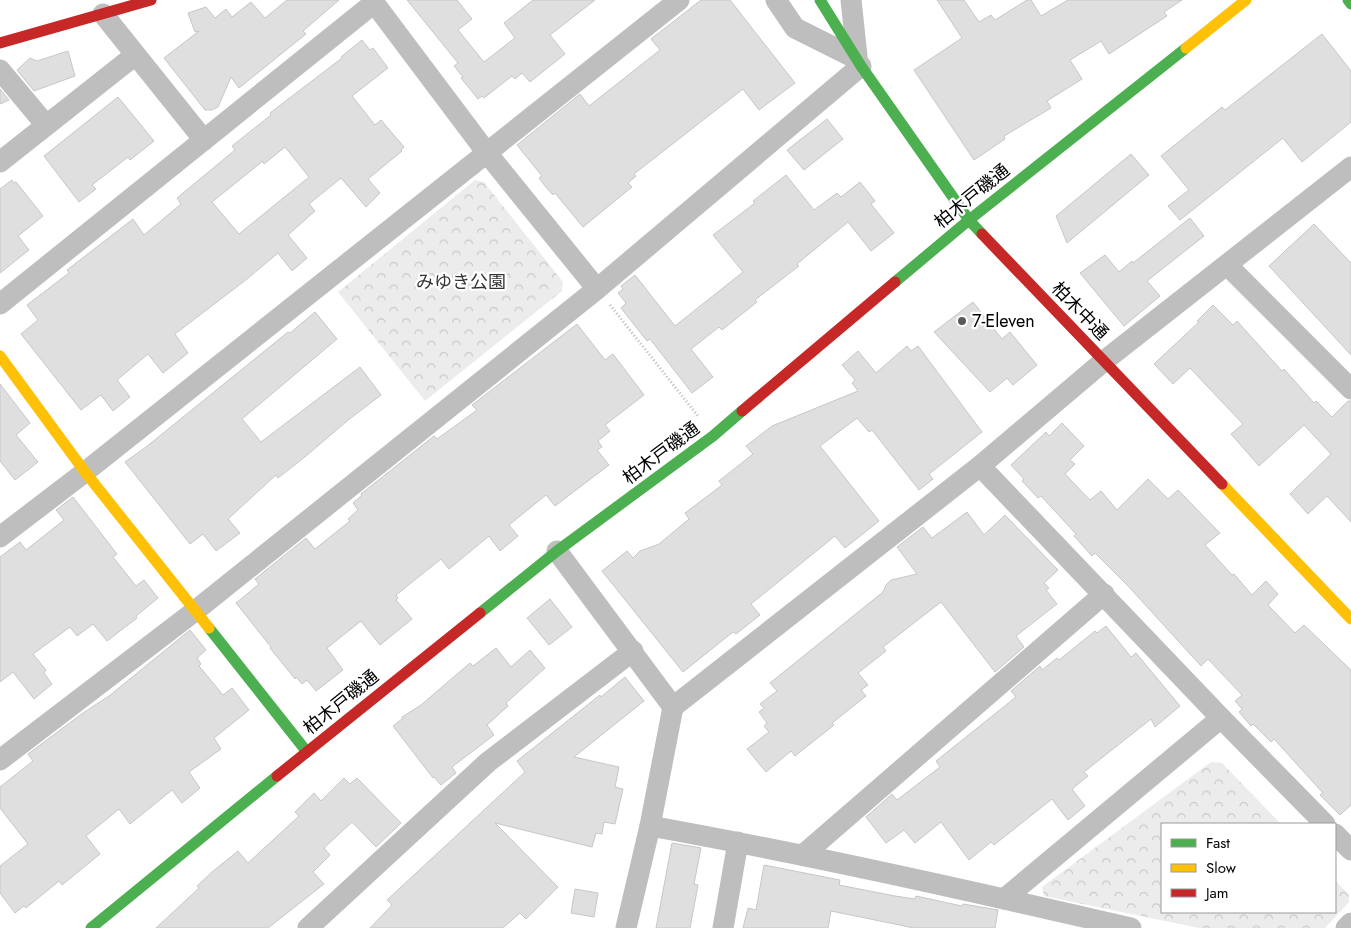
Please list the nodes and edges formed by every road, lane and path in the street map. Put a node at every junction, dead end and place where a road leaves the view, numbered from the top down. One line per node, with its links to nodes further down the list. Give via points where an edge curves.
1 (151, 0): 10 (street)
2 (680, 0): 17 (street)
3 (776, 0): 13 (street, via 794,28)
4 (820, 0): 13 (street, 柏木中通)
5 (851, 0): 13 (street)
6 (1246, 0): 20 (street, 柏木戸磯通)
7 (1348, 0): 9 (street)
8 (373, 2): 16 (street); 17 (street)
9 (1351, 4)
10 (103, 14): 11 (street); 12 (street)
11 (0, 43)
12 (134, 56): 15 (street); 16 (street)
13 (859, 62): 20 (street, 柏木中通); 22 (street)
14 (0, 70): 15 (street)
15 (46, 126): 18 (street)
16 (204, 140): 23 (street)
17 (487, 153): 22 (street); 29 (street)
18 (0, 162)
19 (1351, 167): 21 (street)
20 (969, 220): 25 (street, 柏木中通); 27 (street, 柏木戸磯通)
21 (1227, 265): 25 (street); 26 (street)
22 (597, 289): 27 (path); 33 (street)
23 (0, 304)
24 (0, 356): 29 (street)
25 (1104, 361): 28 (street); 34 (street, 柏木中通)
26 (1351, 389)
27 (714, 436): 31 (street, 柏木戸磯通)
28 (980, 466): 32 (street); 36 (street)
29 (85, 472): 30 (street); 33 (street)
30 (0, 537)
31 (557, 551): 35 (street); 38 (street, 柏木戸磯通)
32 (1104, 594): 37 (street); 45 (street)
33 (195, 611): 38 (street); 39 (street)
34 (1351, 619)
35 (633, 651): 36 (street); 49 (street, via 488,762)
36 (673, 707): 41 (street)
37 (1221, 718): 40 (street); 46 (street)
38 (307, 752): 48 (street, 柏木戸磯通)
39 (0, 760)
40 (1324, 823)
41 (650, 826): 43 (street); 50 (street)
42 (1336, 835): 44 (street)
43 (738, 842): 45 (street); 51 (street)
44 (1351, 850)
45 (803, 855): 46 (street)
46 (1004, 898): 52 (street)
47 (1351, 923): 53 (street)
48 (91, 928)
49 (308, 928)
50 (626, 928)
51 (722, 928)
52 (1131, 928)
53 (1346, 928)

